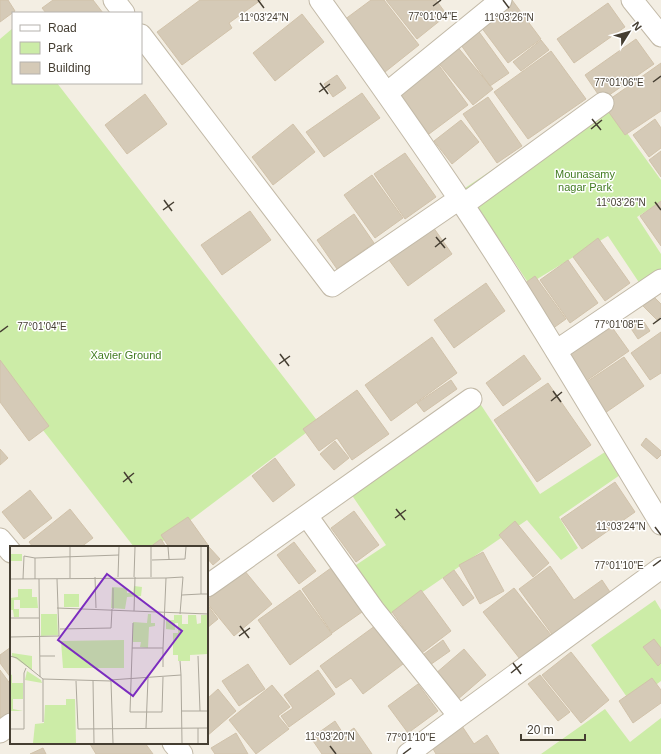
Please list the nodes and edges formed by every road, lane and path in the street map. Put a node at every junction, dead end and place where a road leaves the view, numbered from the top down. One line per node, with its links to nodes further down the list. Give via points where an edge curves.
1 (114, 0): 5 (street)
2 (320, 0): 8 (street)
3 (501, 0): 8 (street)
4 (632, 0): 7 (street)
5 (123, 12)
6 (142, 36): 10 (street, via 332,286)
7 (661, 36)
8 (388, 93): 10 (street)
9 (603, 103): 10 (street)
10 (461, 202): 12 (street)
11 (661, 280): 12 (street)
12 (556, 351): 15 (street)
13 (471, 399): 14 (street)
14 (306, 516): 19 (street); 20 (street, via 374,610)
15 (661, 524)
16 (0, 539): 17 (street)
17 (10, 551)
18 (661, 568): 20 (street)
19 (208, 585)
20 (459, 716): 25 (street)
21 (10, 725): 22 (street)
22 (0, 732)
23 (174, 744): 24 (street)
24 (182, 754)
25 (408, 754)

